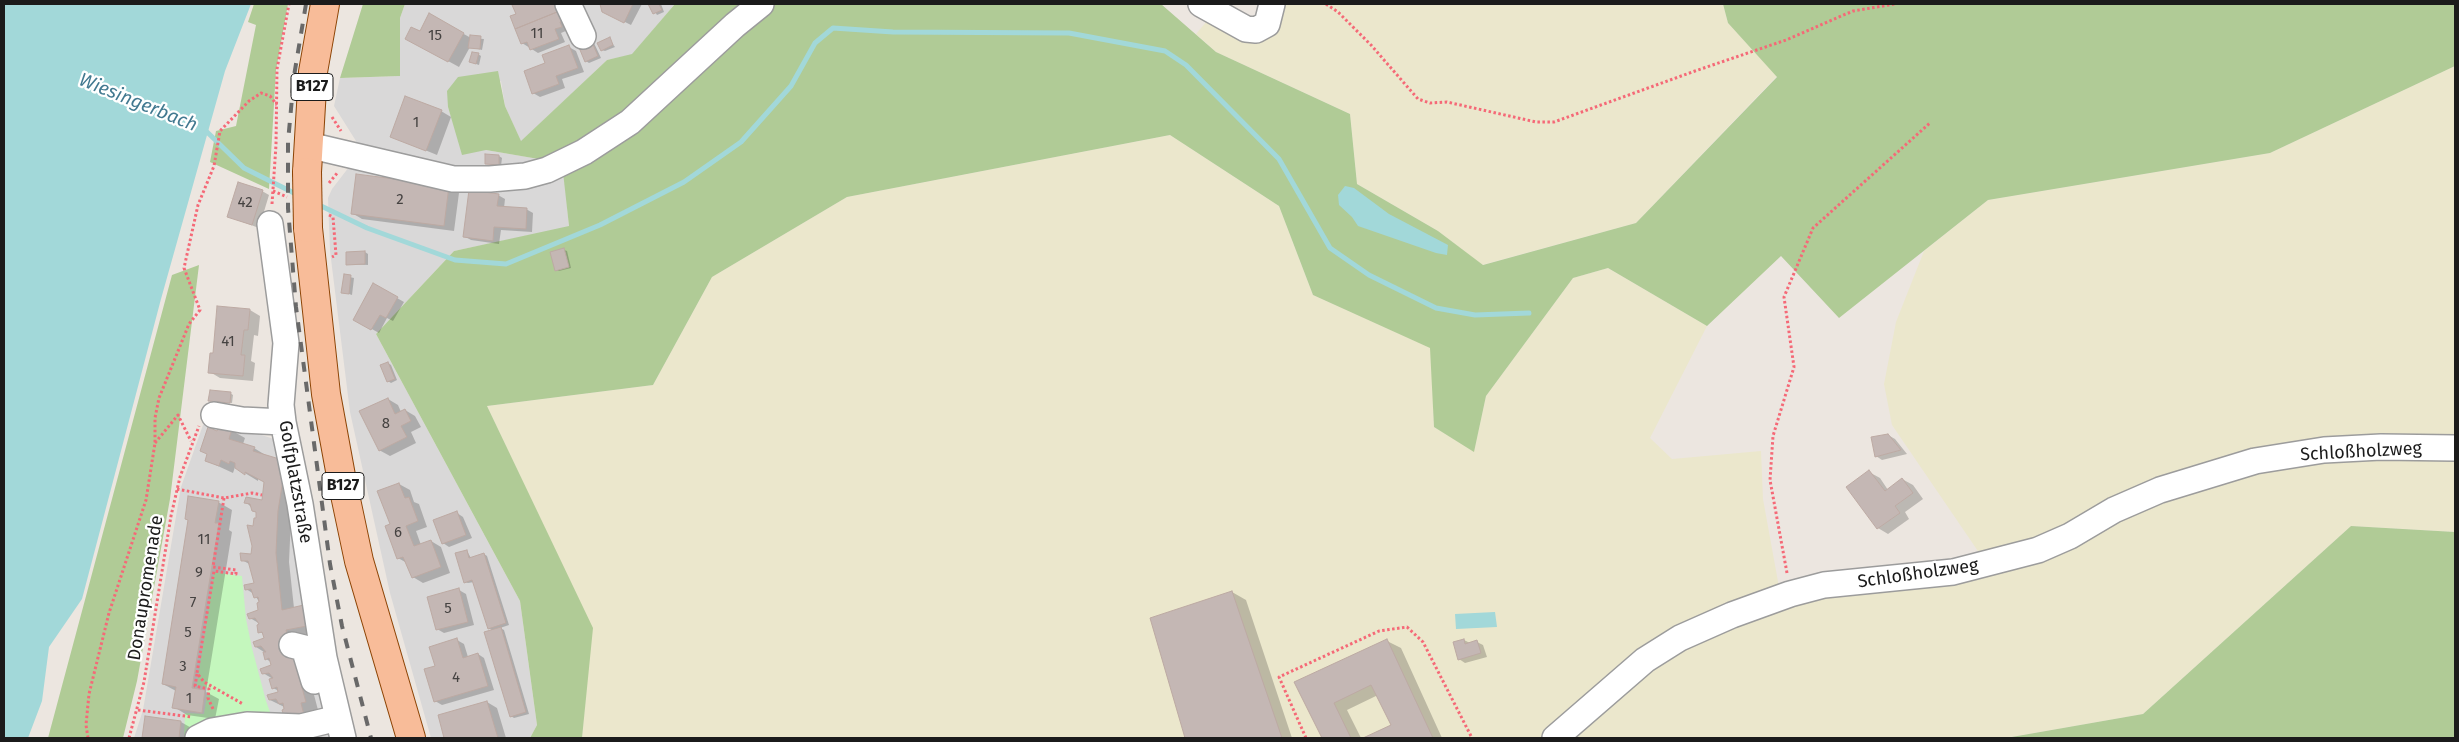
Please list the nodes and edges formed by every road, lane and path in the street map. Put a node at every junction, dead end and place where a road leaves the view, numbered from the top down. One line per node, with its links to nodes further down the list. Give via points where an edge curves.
1 (289, 4): 10 (path, via 277,69)
2 (325, 4): 12 (main road, B127, via 313,72)
3 (568, 4): 9 (street)
4 (761, 4): 12 (street, via 630,122 584,152 547,170 525,176 453,179)
5 (1200, 4): 6 (street, via 1246,29 1256,30 1267,24)
6 (1272, 4)
7 (1326, 4): 8 (path, via 1371,46 1418,99 1430,103 1447,102 1536,122 1554,122 1786,40 1852,11)
8 (1895, 4)
9 (583, 36)
10 (277, 105): 13 (path); 19 (path, via 270,96 261,94 249,101 220,131 214,166 198,206 184,268 200,310 189,324 159,398 154,418)
11 (1931, 122): 24 (path, via 1813,228 1784,297 1794,366 1773,436 1770,480)
12 (308, 145): 34 (main road, B127, bridge, via 308,228 325,384 359,561)
13 (274, 191)
14 (333, 217): 16 (path)
15 (270, 224): 18 (street, Golfplatzstraße, via 286,343 281,406)
16 (336, 255)
17 (214, 415): 18 (street)
18 (283, 422): 29 (street, Golfplatzstraße, via 300,504 324,658)
19 (155, 443): 21 (path, Donaupromenade, via 178,415 191,442); 31 (path, via 146,500 109,613 89,694)
20 (2455, 448): 24 (street, Schloßholzweg, via 2324,450 2255,461 2160,490 2038,550 1953,572 1824,586)
21 (177, 489): 23 (path); 27 (path, Donaupromenade)
22 (262, 496): 23 (path, via 252,493)
23 (224, 498): 26 (path, via 213,567 236,570 236,574 214,571)
24 (1790, 594): 37 (street, Schloßholzweg, via 1680,638 1645,660)
25 (292, 646): 29 (street, via 304,648 321,708)
26 (197, 673): 28 (path, via 204,682 254,710); 30 (path, via 195,686 209,689 208,698)
27 (138, 710): 32 (path, Donaupromenade); 33 (path, via 195,718)
28 (253, 726): 29 (street); 30 (street)
29 (341, 728)
30 (222, 729): 33 (street)
31 (88, 738)
32 (129, 738)
33 (198, 738)
34 (410, 738)
35 (1306, 738): 36 (path, via 1279,677 1379,631 1408,627 1423,642)
36 (1470, 738)
37 (1555, 738)

